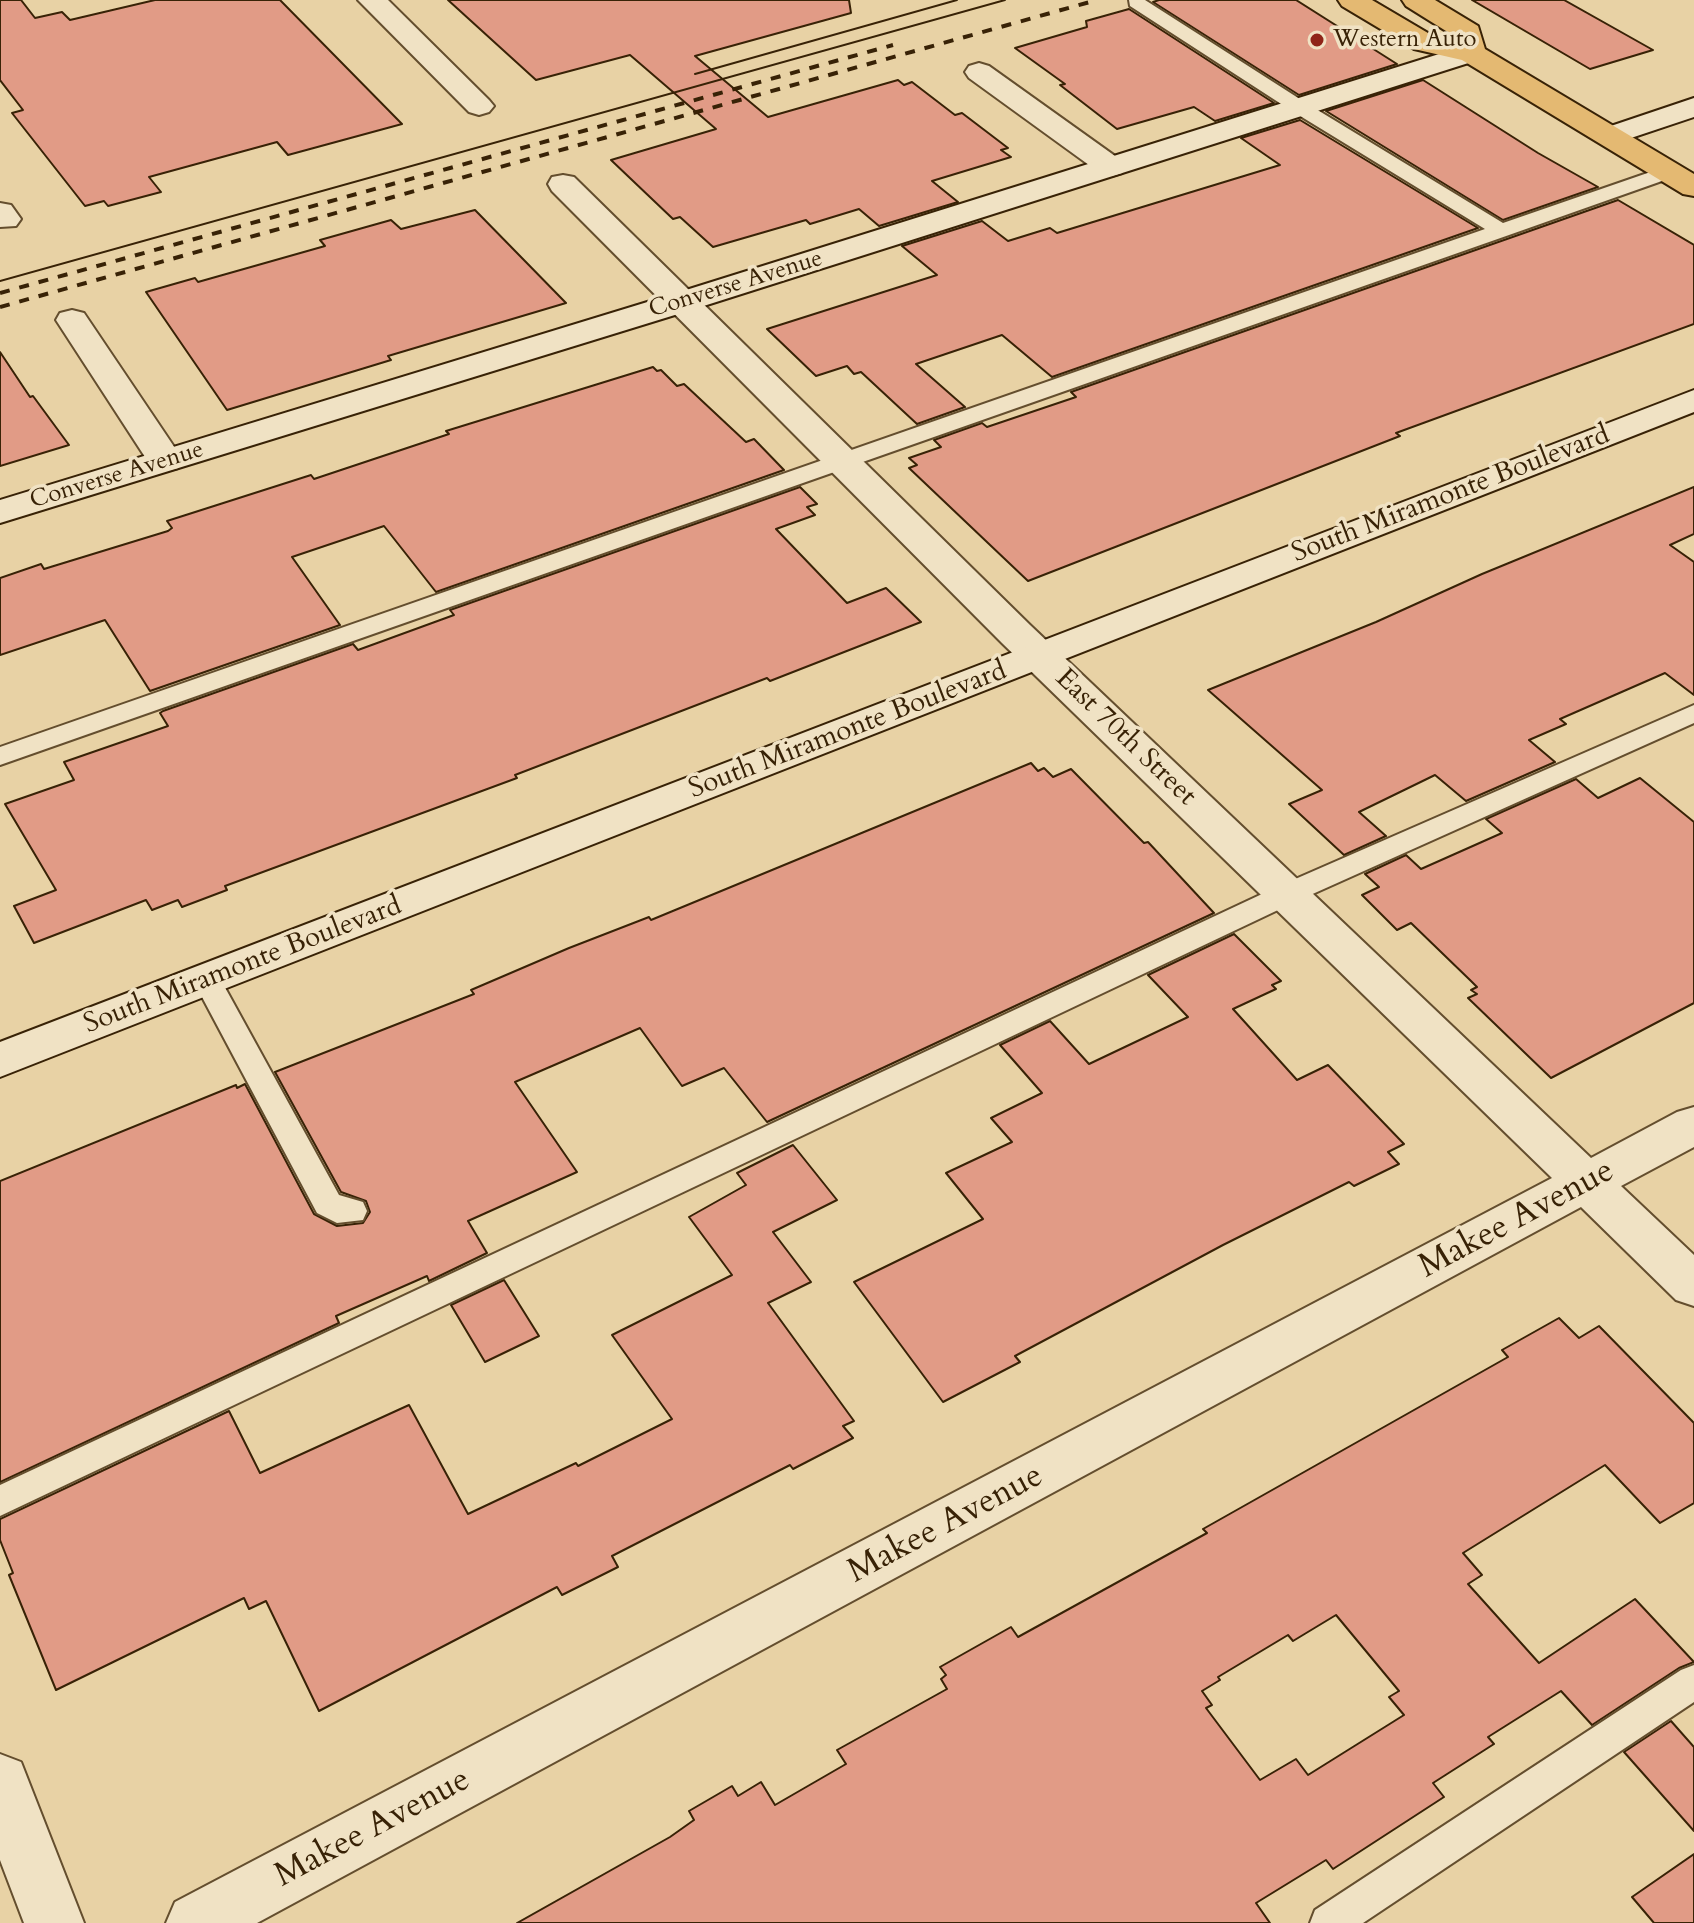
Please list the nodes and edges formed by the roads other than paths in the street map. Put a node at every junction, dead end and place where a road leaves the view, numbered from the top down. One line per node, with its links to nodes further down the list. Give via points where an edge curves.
1 (372, 0): 7 (street)
2 (1352, 0): 5 (main road, via 1424,43)
3 (1416, 0): 5 (main road, via 1468,32)
4 (1136, 2): 8 (lane)
5 (1471, 53): 8 (street, Converse Avenue); 10 (main road)
6 (979, 72): 11 (street)
7 (479, 106)
8 (1299, 107): 11 (street, Converse Avenue); 14 (lane)
9 (1694, 107): 10 (street)
10 (1610, 136): 12 (main road)
11 (1111, 167): 15 (street, Converse Avenue)
12 (1682, 179): 14 (lane)
13 (563, 184): 15 (street, East 70th Street)
14 (1502, 231): 19 (lane)
15 (679, 303): 18 (street, Converse Avenue); 19 (street, East 70th Street)
16 (72, 320): 18 (street)
17 (1694, 400): 21 (street, South Miramonte Boulevard)
18 (165, 460): 20 (street, Converse Avenue)
19 (840, 461): 21 (street, East 70th Street); 23 (lane)
20 (0, 512)
21 (1040, 657): 24 (street, East 70th Street); 25 (street, South Miramonte Boulevard)
22 (1694, 713): 24 (lane)
23 (0, 756)
24 (1287, 894): 28 (street, East 70th Street); 31 (lane)
25 (207, 980): 26 (street, South Miramonte Boulevard); 29 (lane, via 328,1204 337,1211)
26 (0, 1060)
27 (1694, 1125): 28 (street, Makee Avenue)
28 (1589, 1182): 30 (street, East 70th Street); 35 (street, Makee Avenue)
29 (352, 1211)
30 (1694, 1286)
31 (0, 1501)
32 (1694, 1682): 36 (lane)
33 (0, 1782): 34 (street)
34 (54, 1923)
35 (196, 1923)
36 (1329, 1923)

